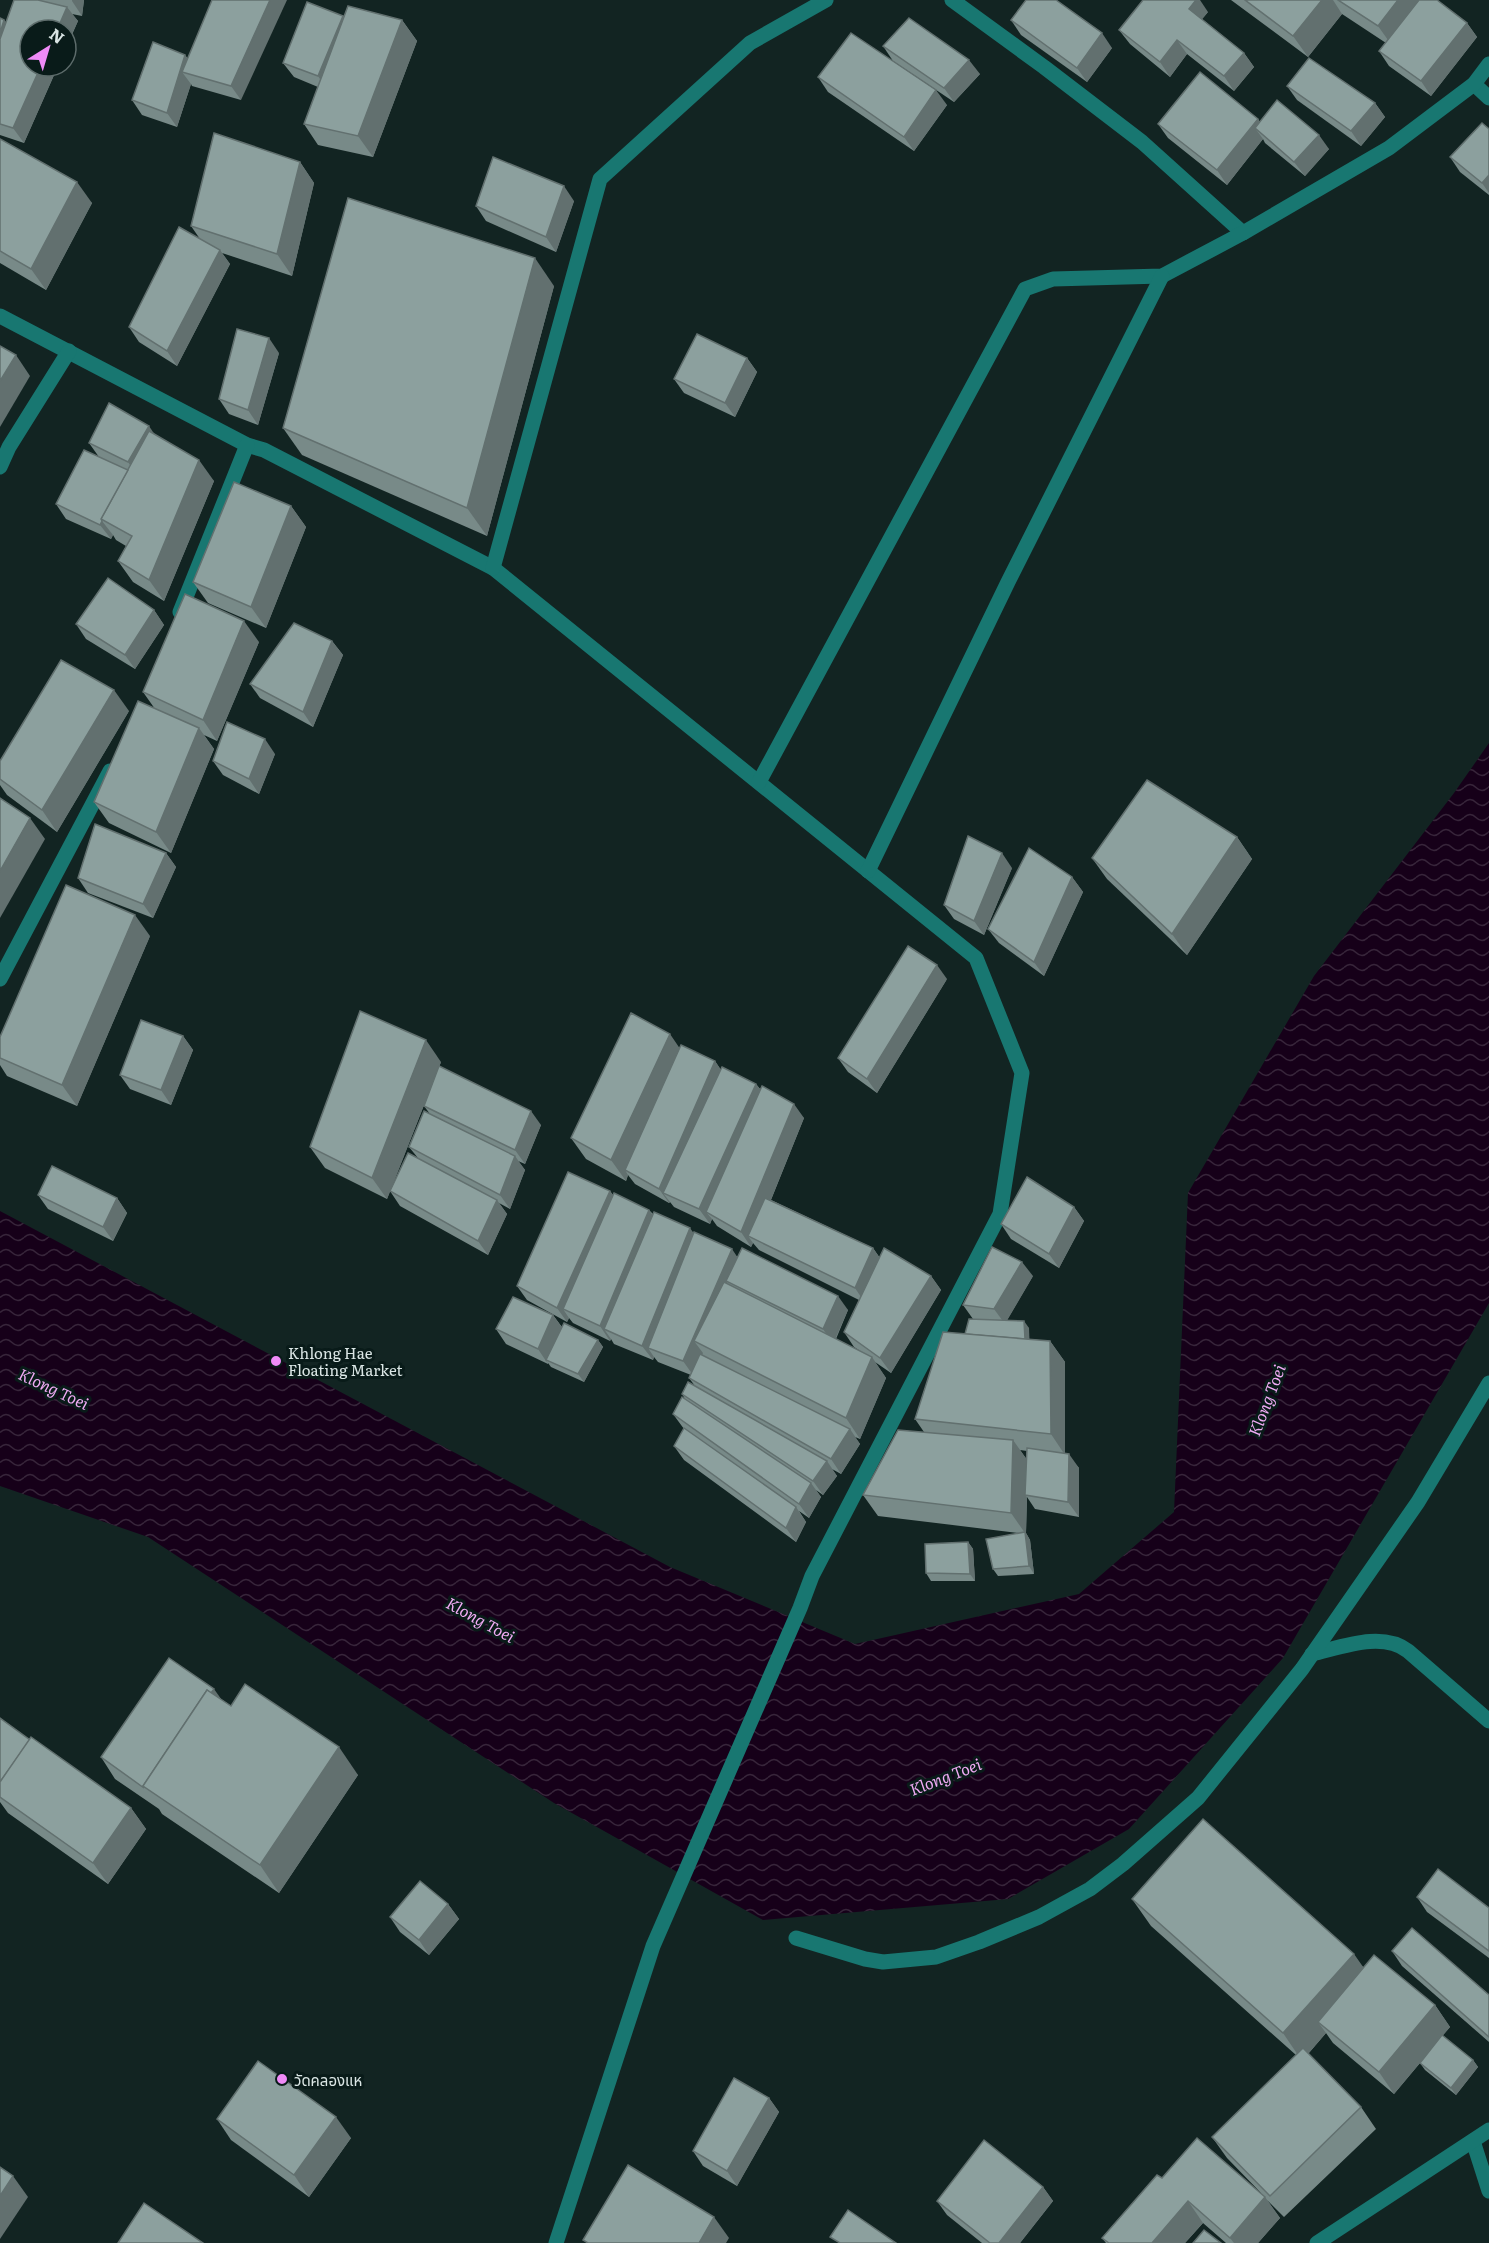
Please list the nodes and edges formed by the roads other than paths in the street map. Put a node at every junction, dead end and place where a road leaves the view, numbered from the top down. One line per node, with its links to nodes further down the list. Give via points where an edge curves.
1 (826, 0): 12 (street, via 750,44 600,179)
2 (952, 0): 6 (street, via 1142,142)
3 (1489, 64): 4 (street)
4 (1474, 84): 5 (street); 6 (street, via 1389,148)
5 (1489, 98)
6 (1243, 233): 7 (street)
7 (1162, 276): 15 (street, via 1053,279 1025,289); 16 (street)
8 (0, 316): 9 (street)
9 (69, 351): 10 (street); 11 (street)
10 (247, 445): 12 (street, via 264,450); 13 (street)
11 (0, 467)
12 (493, 568): 15 (street)
13 (173, 630)
14 (116, 759): 17 (street)
15 (759, 782): 16 (street)
16 (868, 871): 25 (street, via 976,958 1022,1072 1000,1214 812,1576 653,1946)
17 (0, 979)
18 (1489, 1383): 19 (street, via 1418,1502)
19 (1312, 1654): 20 (street, via 1374,1641 1397,1644); 21 (street, via 1198,1798 1123,1864 1065,1903 936,1958 883,1962)
20 (1489, 1721)
21 (796, 1938)
22 (1489, 2130): 23 (street)
23 (1473, 2141): 24 (street); 26 (street)
24 (1489, 2191)
25 (556, 2243)
26 (1317, 2243)

